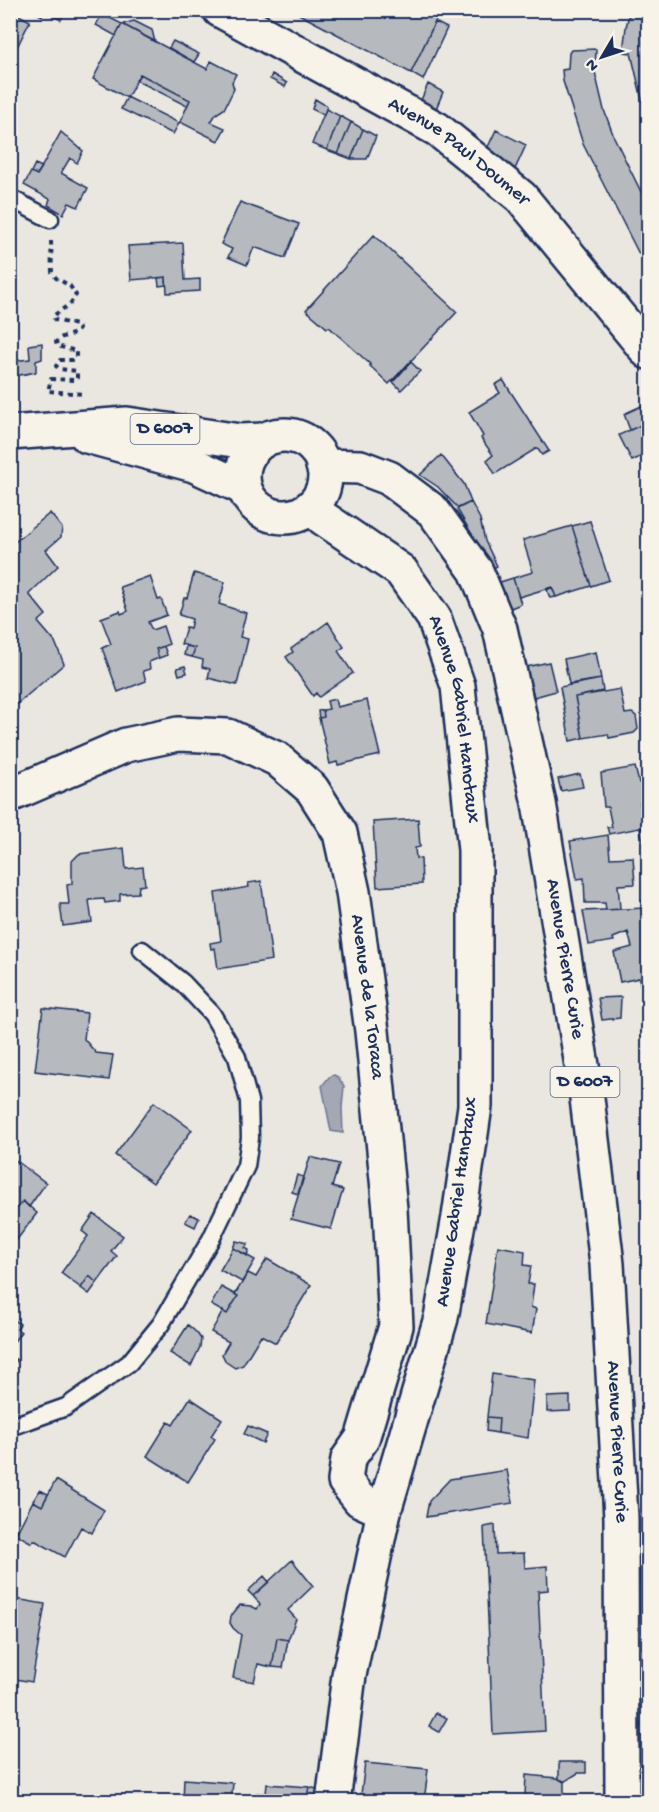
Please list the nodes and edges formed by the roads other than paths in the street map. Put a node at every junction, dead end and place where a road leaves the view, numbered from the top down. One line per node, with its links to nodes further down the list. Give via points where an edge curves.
1 (220, 10): 4 (main road, Avenue Paul Doumer, via 437,129 521,197)
2 (10, 198): 3 (lane)
3 (50, 219)
4 (648, 352)
5 (66, 430): 6 (main road, D 6007); 7 (main road, D 6007, via 127,424 240,441); 9 (main road, via 194,465)
6 (10, 433)
7 (264, 440): 8 (main road, via 281,436 300,439 318,454); 9 (main road, via 246,460)
8 (323, 466): 10 (main road, via 323,488); 16 (main road, Avenue Pierre Curie / D 6007, via 360,467 389,478 433,511 477,571 500,629 539,803 586,1090 607,1263 621,1518)
9 (244, 488): 10 (main road, via 250,500 272,516 286,517)
10 (311, 507): 14 (main road, Avenue Gabriel Hanotaux, via 400,571 434,618 458,686 475,850 475,1106 441,1318)
11 (10, 795): 14 (main road, Avenue de la Toraca, via 126,745 178,734 228,736 277,759 312,789 340,833 353,892 372,1031 390,1209 396,1326 362,1439 348,1459 345,1481 360,1500)
12 (142, 950): 13 (lane, via 183,983 212,1014 237,1057 249,1101 246,1166 211,1239 161,1324 129,1363 66,1407)
13 (10, 1427)
14 (384, 1511): 15 (main road, Avenue Gabriel Hanotaux, via 350,1675)
15 (333, 1802)
16 (622, 1802)

